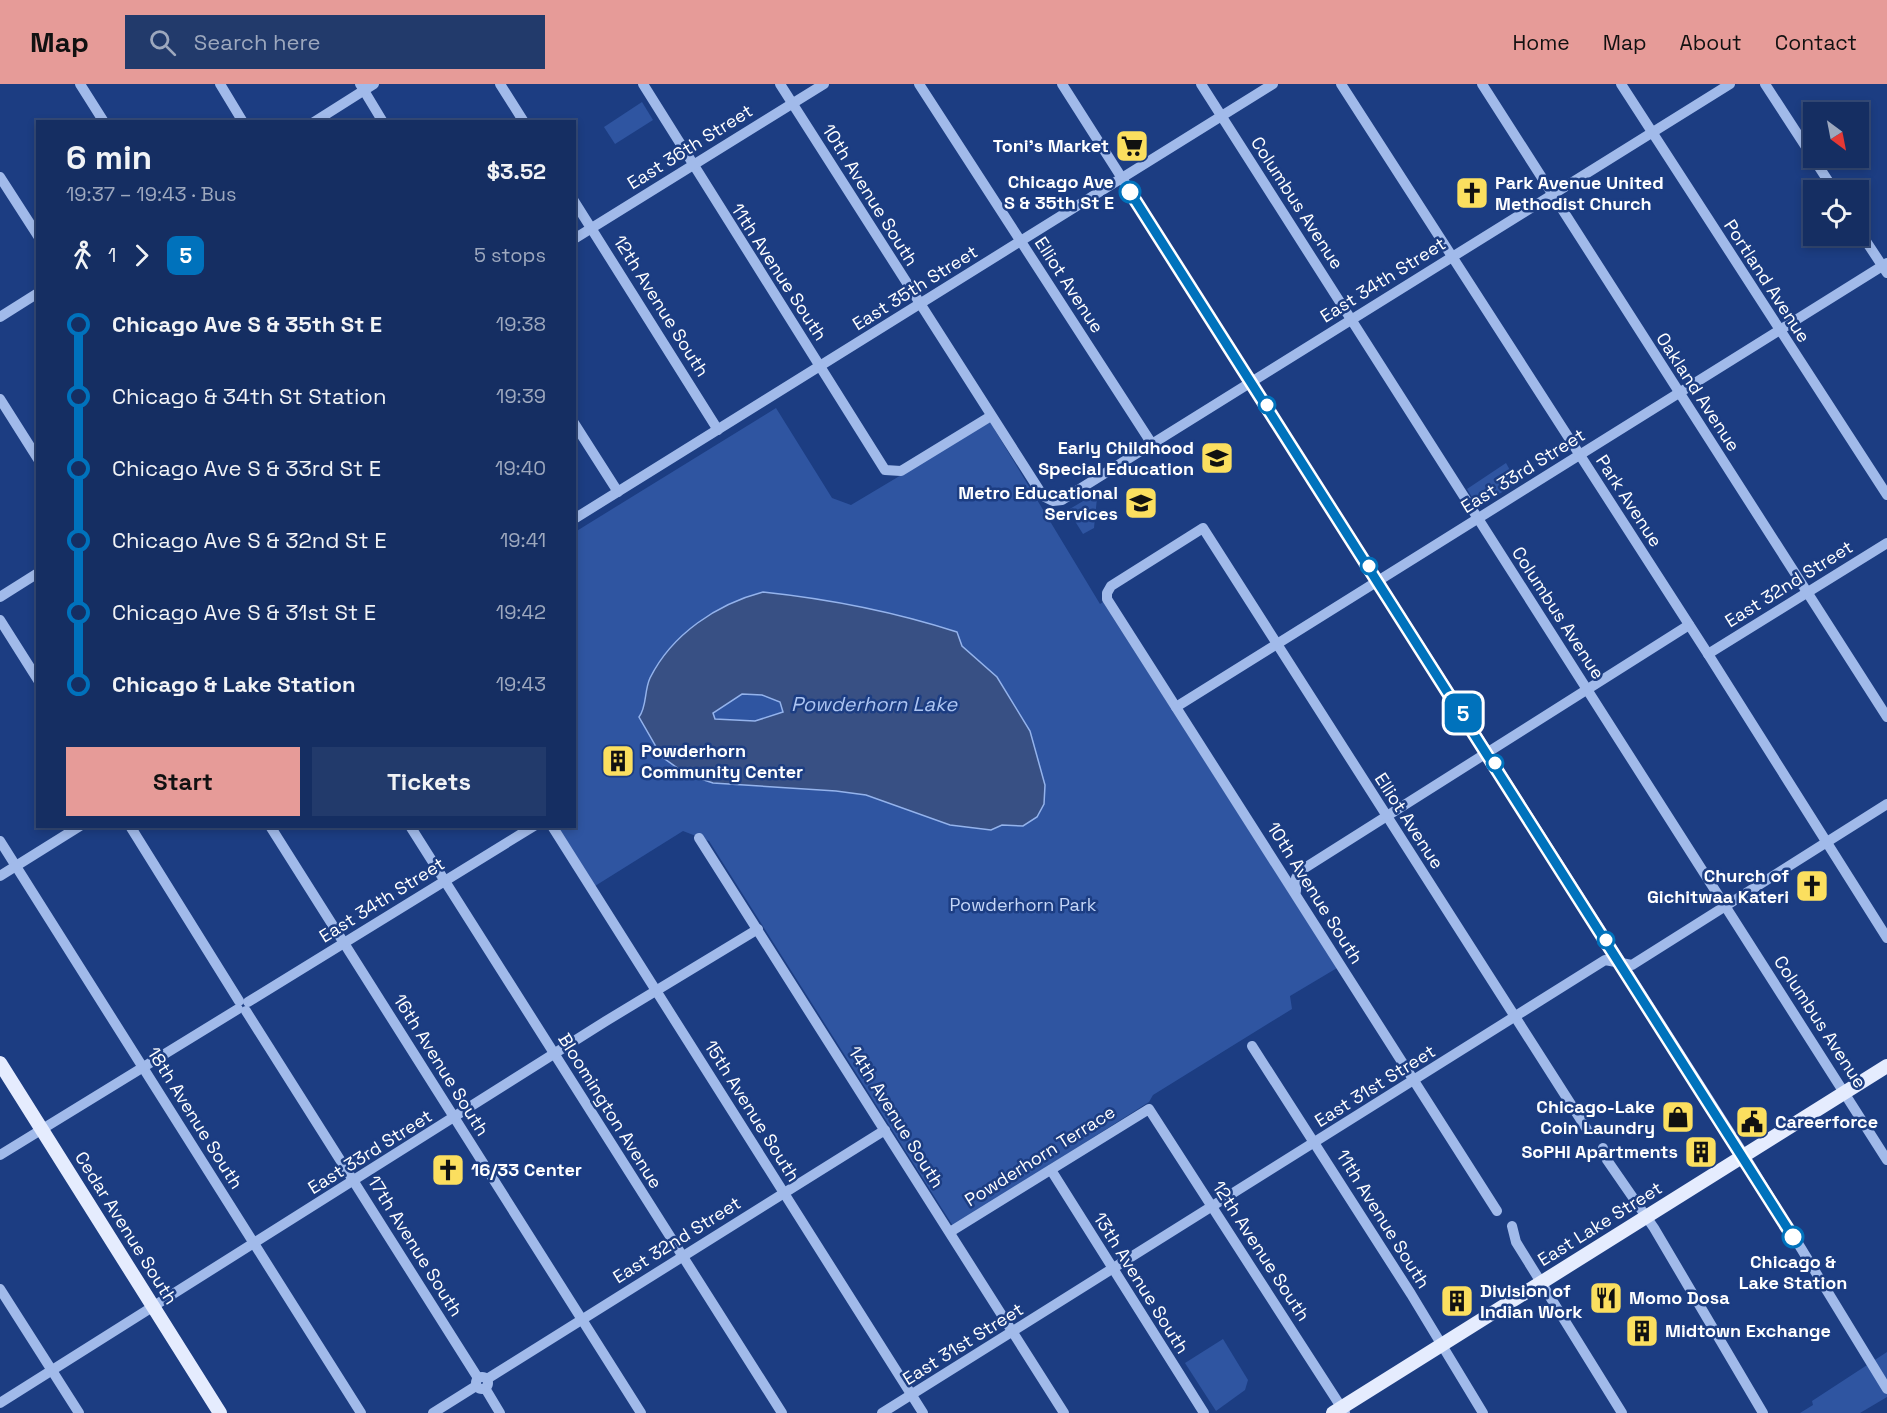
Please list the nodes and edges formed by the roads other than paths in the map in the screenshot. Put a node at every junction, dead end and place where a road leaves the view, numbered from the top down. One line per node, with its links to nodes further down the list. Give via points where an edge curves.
1 (80, 84): 20 (street)
2 (220, 84): 21 (street)
3 (374, 84): 17 (street)
4 (500, 84): 24 (street)
5 (643, 84): 26 (street, 11th Avenue South)
6 (780, 84): 18 (street, 10th Avenue South)
7 (824, 84): 18 (street, East 36th Street)
8 (920, 84): 35 (street, Elliot Avenue)
9 (1062, 84): 28 (street)
10 (1201, 84): 19 (street, Columbus Avenue)
11 (1273, 84): 19 (street, East 35th Street)
12 (1341, 84): 37 (street, Park Avenue)
13 (1482, 84): 30 (street, Oakland Avenue)
14 (1621, 84): 25 (street, Portland Avenue)
15 (1730, 84): 25 (street, East 34th Street)
16 (1765, 84): 29 (street)
17 (362, 87): 22 (street); 23 (street)
18 (793, 104): 26 (street, East 36th Street); 40 (street, 10th Avenue South)
19 (1221, 116): 28 (street, East 35th Street); 42 (street, Columbus Avenue)
20 (103, 120)
21 (242, 120)
22 (317, 120)
23 (382, 120)
24 (523, 120)
25 (1652, 132): 30 (street, East 34th Street); 43 (street, Portland Avenue)
26 (692, 165): 32 (street, East 36th Street); 44 (street, 11th Avenue South)
27 (0, 177): 33 (street)
28 (1122, 179): 35 (street, East 35th Street); 45 (street)
29 (1827, 180)
30 (1553, 195): 37 (street, East 34th Street); 46 (street, Oakland Avenue)
31 (576, 204): 32 (street, 12th Avenue South)
32 (592, 229): 34 (street, East 36th Street); 50 (street, 12th Avenue South)
33 (36, 233)
34 (576, 238)
35 (1021, 242): 40 (street, East 35th Street); 51 (street, Elliot Avenue)
36 (1869, 244): 38 (street)
37 (1451, 255): 42 (street, East 34th Street); 52 (street, Park Avenue)
38 (1886, 268): 43 (street, East 33rd Street)
39 (36, 294): 41 (street)
40 (920, 304): 44 (street, East 35th Street); 48 (street, 10th Avenue South)
41 (0, 317)
42 (1352, 318): 45 (street, East 34th Street); 57 (street, Columbus Avenue)
43 (1779, 331): 46 (street, East 33rd Street); 55 (street, Portland Avenue)
44 (820, 366): 48 (street, 11th Avenue South, via 885,470 901,471); 50 (street, East 35th Street)
45 (1252, 381): 51 (street, East 34th Street); 61 (street)
46 (1680, 393): 52 (street, East 33rd Street); 63 (street, Oakland Avenue)
47 (0, 399): 53 (street)
48 (991, 416): 56 (street, 10th Avenue South, via 1043,496)
49 (576, 426): 54 (street)
50 (718, 430): 54 (street, East 35th Street)
51 (1152, 444): 56 (street, East 34th Street, via 1062,500)
52 (1580, 455): 57 (street, East 33rd Street); 66 (street, Park Avenue)
53 (36, 456)
54 (618, 492): 58 (street, East 35th Street)
55 (1887, 495)
56 (1053, 501)
57 (1478, 517): 61 (street, East 33rd Street); 70 (street, Columbus Avenue)
58 (576, 518)
59 (1887, 543): 63 (street, East 32nd Street)
60 (36, 574): 64 (street)
61 (1377, 580): 67 (street, East 33rd Street); 73 (street)
62 (1107, 592): 67 (street, Elliot Avenue, via 1203,528); 71 (street, 10th Avenue South, via 1107,599)
63 (1808, 592): 68 (street, East 32nd Street); 72 (street, Oakland Avenue)
64 (0, 597)
65 (0, 620): 69 (street)
66 (1689, 625): 68 (street, Park Avenue); 70 (street)
67 (1276, 643): 71 (street, East 33rd Street); 75 (street, Elliot Avenue)
68 (1708, 654): 84 (street, Park Avenue)
69 (36, 677)
70 (1587, 689): 73 (street); 91 (street, Columbus Avenue)
71 (1176, 707): 86 (street, 10th Avenue South)
72 (1887, 717)
73 (1488, 752): 75 (street); 95 (street)
74 (1887, 804): 84 (street, East 31st Street)
75 (1386, 816): 87 (street); 98 (street, Elliot Avenue)
76 (77, 828): 85 (street)
77 (130, 828): 97 (street, 17th Avenue South)
78 (271, 828): 94 (street, 16th Avenue South)
79 (411, 828): 89 (street, Bloomington Avenue)
80 (531, 828): 89 (street, East 34th Street)
81 (553, 828): 96 (street, 15th Avenue South)
82 (699, 838): 92 (street, 14th Avenue South)
83 (0, 841): 85 (street, 18th Avenue South)
84 (1827, 842): 91 (street, East 31st Street); 93 (street, Park Avenue)
85 (16, 867): 88 (street); 103 (street, 18th Avenue South)
86 (1281, 870): 87 (street); 90 (street, 10th Avenue South)
87 (1300, 871): 90 (street, via 1295,884)
88 (0, 876)
89 (444, 880): 94 (street, East 34th Street); 100 (street, Bloomington Avenue)
90 (1297, 894): 104 (street, 10th Avenue South)
91 (1726, 906): 95 (street, East 31st Street, via 1632,965); 105 (street, Columbus Avenue)
92 (758, 929): 96 (street, East 33rd Street); 109 (street, 14th Avenue South)
93 (1887, 938)
94 (344, 943): 97 (street, East 34th Street); 107 (street, 16th Avenue South)
95 (1619, 961): 98 (street, East 31st Street, via 1605,960); 114 (street)
96 (655, 992): 100 (street, East 33rd Street); 118 (street, 15th Avenue South)
97 (243, 1006): 103 (street, East 34th Street); 117 (street, 17th Avenue South)
98 (1514, 1018): 104 (street, East 31st Street); 110 (street, Elliot Avenue)
99 (1252, 1046): 111 (street, 11th Avenue South)
100 (555, 1054): 107 (street, East 33rd Street); 125 (street, Bloomington Avenue)
101 (0, 1063): 108 (main road, Cedar Avenue South)
102 (1887, 1066): 105 (main road, East Lake Street)
103 (143, 1068): 108 (street, East 34th Street); 124 (street, 18th Avenue South)
104 (1415, 1081): 111 (street, East 31st Street); 120 (street, 10th Avenue South)
105 (1845, 1092): 114 (main road, East Lake Street); 115 (street, Columbus Avenue)
106 (1149, 1109): 116 (street, Powderhorn Terrace); 119 (street, 12th Avenue South)
107 (455, 1118): 117 (street, East 33rd Street); 130 (street, 16th Avenue South)
108 (42, 1129): 113 (street, East 34th Street); 129 (main road, Cedar Avenue South)
109 (885, 1131): 118 (street, East 32nd Street); 123 (street, 14th Avenue South)
110 (1588, 1131)
111 (1315, 1143): 119 (street, East 31st Street); 132 (street, 11th Avenue South)
112 (1604, 1148): 121 (street, via 1607,1160)
113 (0, 1155)
114 (1744, 1155): 121 (main road, East Lake Street); 135 (street)
115 (1887, 1160)
116 (1051, 1170): 123 (street, Powderhorn Terrace); 126 (street, 13th Avenue South)
117 (354, 1180): 124 (street, East 33rd Street); 134 (street, 17th Avenue South)
118 (784, 1192): 125 (street, East 32nd Street); 136 (street, 15th Avenue South)
119 (1213, 1207): 126 (street, East 31st Street); 138 (street, 12th Avenue South)
120 (1497, 1211)
121 (1646, 1216): 127 (main road, East Lake Street); 152 (street)
122 (1512, 1226): 127 (street, via 1516,1242)
123 (950, 1232): 131 (street, 14th Avenue South)
124 (255, 1243): 129 (street, East 33rd Street); 141 (street, 18th Avenue South)
125 (682, 1255): 130 (street, East 32nd Street); 145 (street, Bloomington Avenue)
126 (1113, 1270): 131 (street, East 31st Street); 149 (street, 13th Avenue South)
127 (1541, 1282): 132 (main road, East Lake Street); 151 (street)
128 (0, 1289): 133 (street)
129 (154, 1307): 133 (street, East 33rd Street); 140 (main road, Cedar Avenue South)
130 (582, 1319): 134 (street, East 32nd Street); 144 (street, 16th Avenue South)
131 (1014, 1332): 136 (street, East 31st Street); 148 (street, 14th Avenue South)
132 (1442, 1344): 138 (main road, East Lake Street); 150 (street, 11th Avenue South)
133 (52, 1371): 137 (street, East 33rd Street); 139 (street)
134 (482, 1383): 142 (street, East 32nd Street); 143 (street, 17th Avenue South)
135 (1887, 1389)
136 (912, 1395): 146 (street, East 31st Street); 147 (street, 15th Avenue South)
137 (0, 1403)
138 (1340, 1411)
139 (79, 1413)
140 (220, 1413)
141 (361, 1413)
142 (433, 1413)
143 (500, 1413)
144 (641, 1413)
145 (782, 1413)
146 (882, 1413)
147 (923, 1413)
148 (1064, 1413)
149 (1204, 1413)
150 (1482, 1413)
151 (1622, 1413)
152 (1762, 1413)

